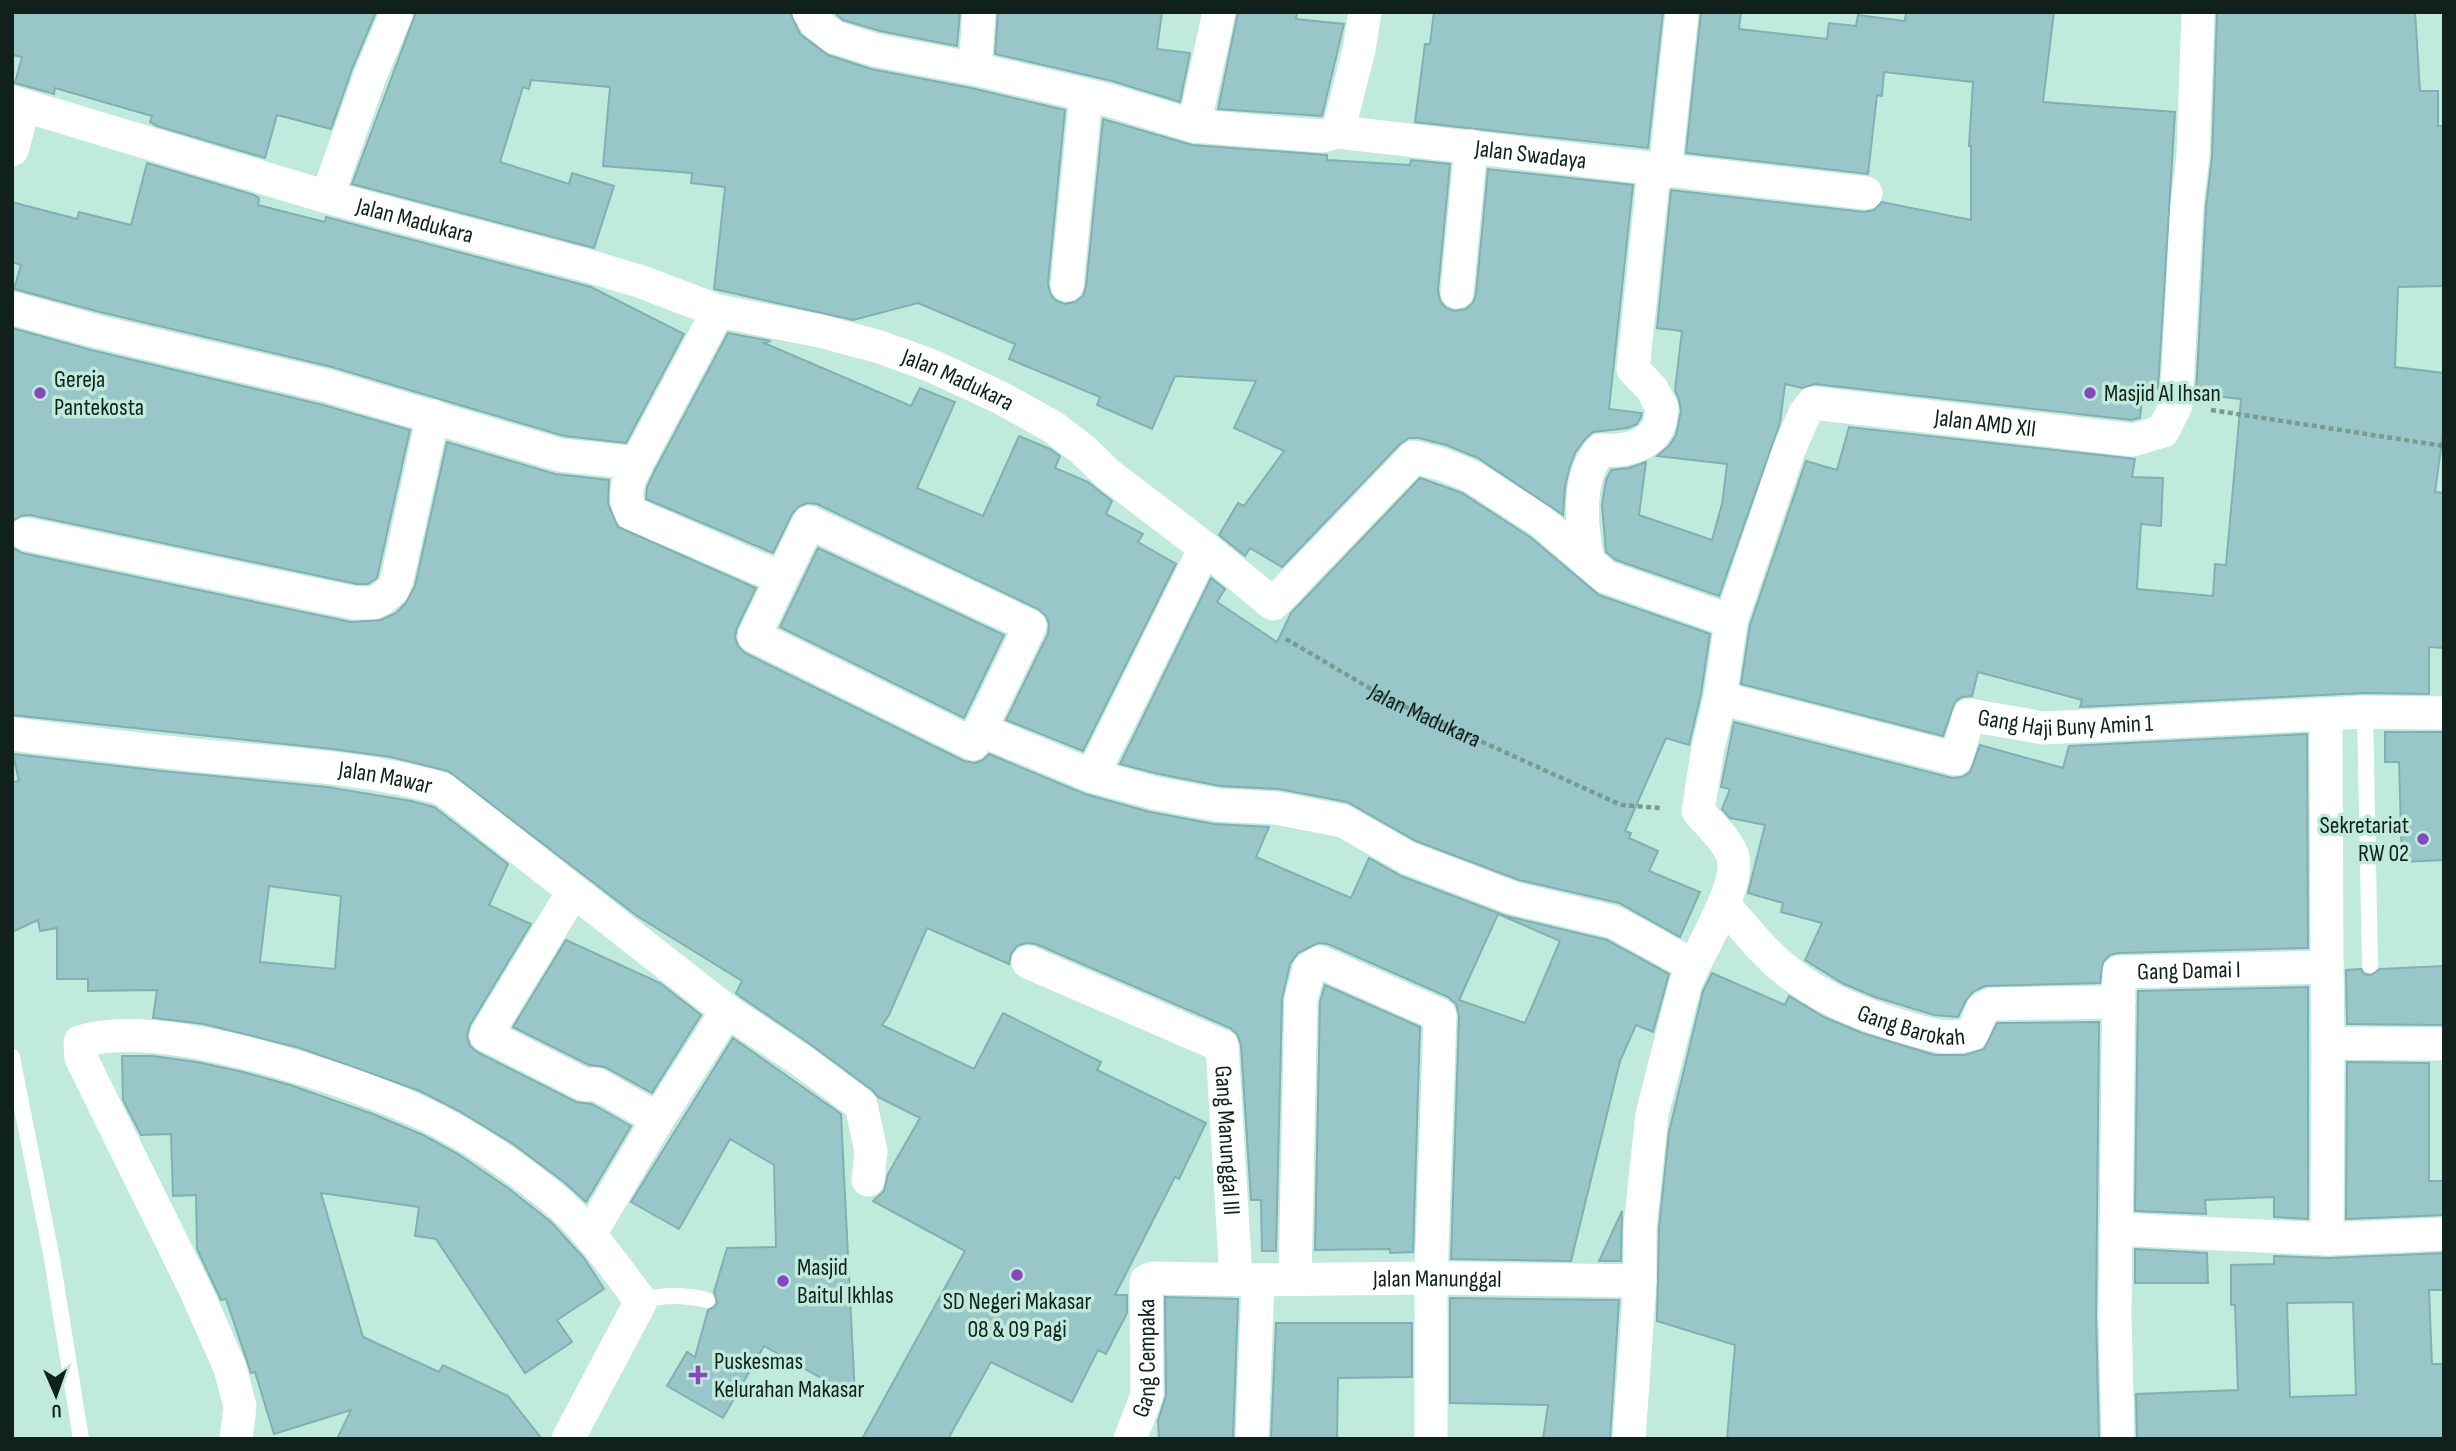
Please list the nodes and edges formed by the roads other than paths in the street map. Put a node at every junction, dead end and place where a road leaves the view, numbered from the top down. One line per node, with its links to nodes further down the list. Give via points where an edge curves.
1 (397, 12): 17 (street)
2 (809, 12): 8 (street, Jalan Swadaya, via 834,37 875,50)
3 (979, 12): 8 (street)
4 (1219, 12): 11 (street)
5 (1365, 12): 12 (street)
6 (1682, 12): 15 (street)
7 (2198, 12): 28 (street, Jalan AMD XII, via 2176,405 2163,430 2133,440 1813,403 1789,450)
8 (975, 68): 9 (street, Jalan Swadaya)
9 (1086, 95): 11 (street, Jalan Swadaya); 18 (street)
10 (18, 104): 14 (street); 17 (street, Jalan Madukara)
11 (1194, 126): 12 (street, Jalan Swadaya, via 1322,136)
12 (1338, 132): 13 (street, Jalan Swadaya)
13 (1471, 146): 15 (street, Jalan Swadaya); 19 (street)
14 (12, 150)
15 (1660, 171): 16 (street, Jalan Swadaya); 26 (street, via 1633,369 1662,408 1659,426 1641,444 1619,452 1601,450 1590,460 1583,524)
16 (1866, 194)
17 (327, 197): 21 (street, Jalan Madukara, via 585,265)
18 (1067, 285)
19 (1457, 292)
20 (12, 308): 22 (street)
21 (718, 311): 23 (street); 25 (street, Jalan Madukara, via 880,347 969,382 1053,427)
22 (433, 416): 23 (street, via 560,455); 24 (street, via 397,579 389,594 373,603 257,584)
23 (637, 463): 27 (street, via 625,488 631,513)
24 (26, 534)
25 (1205, 548): 26 (street, Jalan Madukara, via 1273,604 1414,457 1471,476 1542,522); 35 (street)
26 (1589, 563): 28 (street, via 1606,577)
27 (781, 578): 33 (street, via 754,636 973,744); 33 (street, via 809,522 1030,626)
28 (1731, 621): 29 (street, Jalan AMD XII)
29 (1720, 698): 32 (street, Gang Haji Buny Amin 1, via 1956,759 1969,715 2044,728); 37 (street, Jalan AMD XII, via 1698,811 1731,853 1735,867)
30 (2365, 712): 31 (street); 32 (street); 40 (lane)
31 (2444, 713)
32 (2326, 715): 41 (street)
33 (981, 730): 35 (street)
34 (12, 734): 36 (street, Jalan Mawar, via 302,765 443,789)
35 (1092, 776): 39 (street, via 1155,793 1343,821 1408,858 1513,898 1614,922)
36 (573, 892): 43 (street, Jalan Mawar); 47 (street, via 486,1035 585,1085 596,1084)
37 (1724, 905): 39 (street); 42 (street, Gang Barokah, via 1772,958 1825,998 1942,1038 1972,1034 1983,1008 1992,1004)
38 (1028, 962): 54 (street, Gang Manunggal III, via 1222,1046)
39 (1692, 965): 56 (street, via 1652,1114 1640,1227)
40 (2370, 965)
41 (2327, 967): 42 (street, Gang Damai I, via 2119,972); 44 (street)
42 (2119, 1002): 49 (street, Gang Damai I)
43 (727, 1011): 47 (street); 48 (street, Jalan Mawar, via 861,1105 871,1151)
44 (2328, 1043): 45 (street); 52 (street)
45 (2444, 1044)
46 (12, 1057): 59 (lane)
47 (658, 1119): 50 (street)
48 (868, 1180)
49 (2116, 1229): 52 (street); 66 (street, Gang Damai I)
50 (590, 1234): 58 (street); 60 (street, via 502,1159 414,1110 362,1090 303,1069 178,1039 104,1035 80,1042 80,1058 196,1291 233,1376 240,1406)
51 (2444, 1234): 52 (street)
52 (2327, 1239)
53 (1431, 1278): 55 (street, Jalan Manunggal); 55 (street, via 1440,1016 1320,962 1308,969 1301,999); 56 (street, Jalan Manunggal); 64 (street)
54 (1247, 1279): 55 (street, Jalan Manunggal); 62 (street, Gang Cempaka, via 1146,1281 1147,1395); 63 (street)
55 (1295, 1279)
56 (1640, 1281): 65 (street)
57 (707, 1300): 58 (lane, via 662,1296)
58 (641, 1301): 61 (street)
59 (81, 1439)
60 (236, 1439)
61 (568, 1439)
62 (1130, 1439)
63 (1252, 1439)
64 (1431, 1439)
65 (1629, 1439)
66 (2118, 1439)

